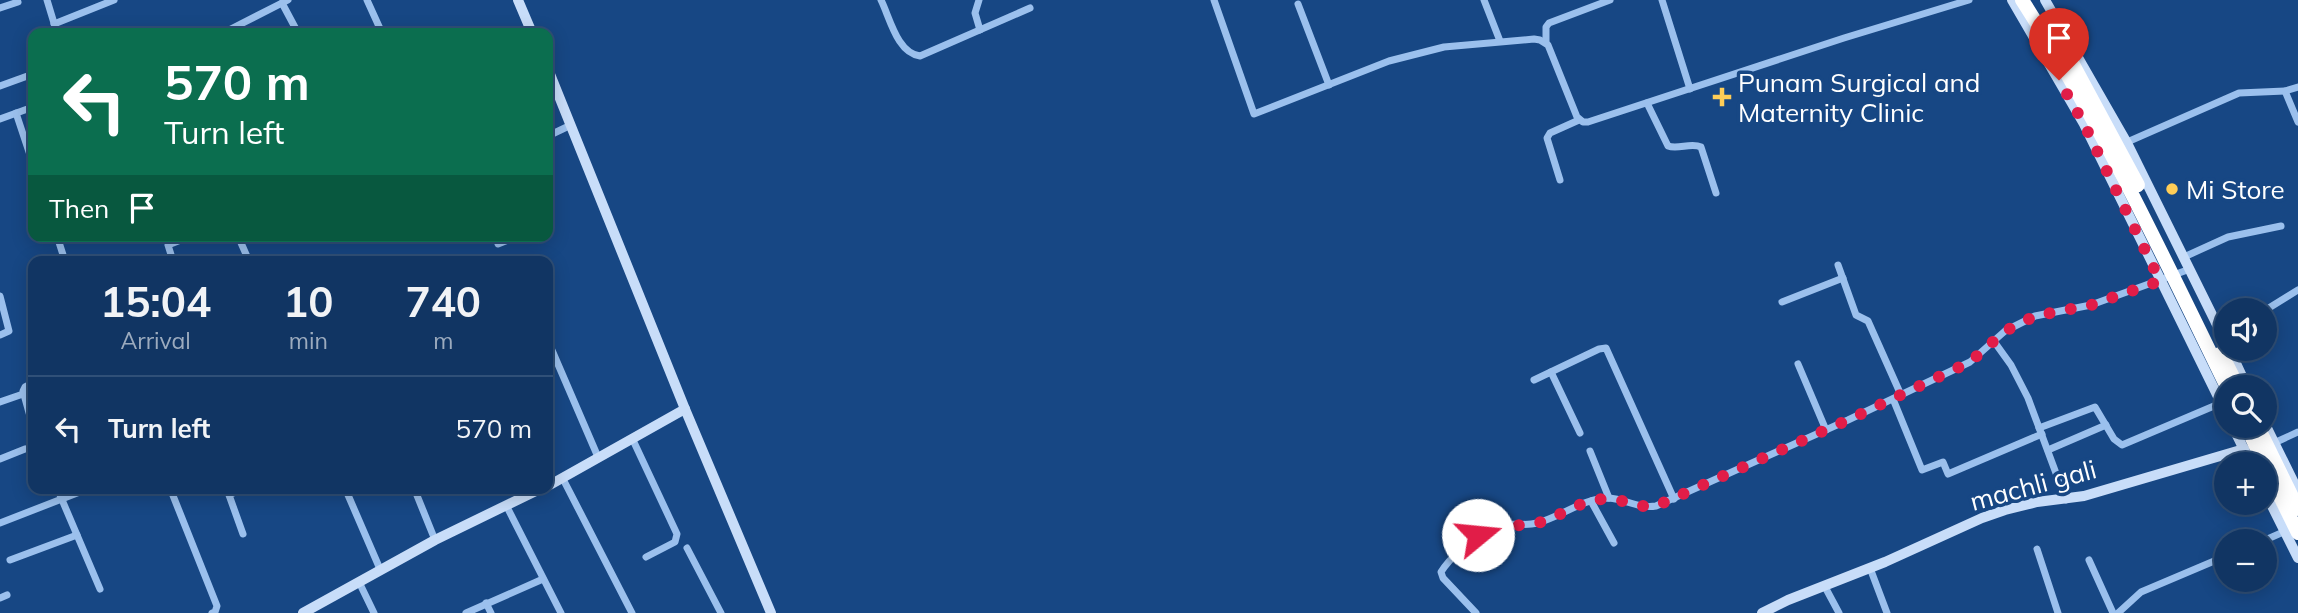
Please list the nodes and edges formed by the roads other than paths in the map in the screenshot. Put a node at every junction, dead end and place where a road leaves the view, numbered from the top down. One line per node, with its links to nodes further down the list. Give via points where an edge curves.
1 (47, 0): 22 (street)
2 (114, 0): 22 (street)
3 (367, 0): 26 (street)
4 (518, 0): 27 (street)
5 (881, 0): 28 (street, via 904,48 914,55)
6 (979, 0): 28 (street, via 975,13)
7 (1214, 0): 34 (street, via 1254,114)
8 (1484, 0): 30 (street)
9 (1611, 0): 31 (street, via 1549,23)
10 (1662, 0): 37 (street)
11 (1969, 0): 37 (street)
12 (2012, 0): 29 (street)
13 (2022, 0): 72 (highway, bridge, via 2052,46 2144,217)
14 (2034, 0): 73 (highway, bridge, via 2114,139)
15 (2045, 0): 21 (street)
16 (18, 2): 19 (street)
17 (281, 2): 24 (street); 25 (street)
18 (1298, 4): 34 (street)
19 (0, 8)
20 (1030, 8): 28 (street)
21 (2058, 21): 29 (street); 47 (street)
22 (54, 24): 23 (street)
23 (55, 28)
24 (232, 28)
25 (295, 28)
26 (380, 28)
27 (531, 28)
28 (981, 30)
29 (2033, 36): 49 (street)
30 (1500, 41): 31 (street); 34 (street, via 1444,47 1389,61)
31 (1546, 43): 43 (street)
32 (28, 76): 35 (street)
33 (553, 81): 45 (street)
34 (1329, 85)
35 (0, 86)
36 (2298, 87): 38 (street)
37 (1690, 89): 39 (street)
38 (2286, 91): 44 (street); 47 (street, via 2239,93)
39 (1647, 103): 43 (street, via 1588,122); 51 (street, via 1668,146 1701,148)
40 (28, 109): 41 (street)
41 (16, 113): 42 (street); 48 (street)
42 (0, 119)
43 (1580, 120): 50 (street, via 1547,138)
44 (2298, 122)
45 (571, 125): 46 (street); 81 (street)
46 (553, 134)
47 (2127, 143): 49 (street); 57 (street)
48 (28, 149)
49 (2101, 158): 61 (street)
50 (1560, 180)
51 (1716, 193)
52 (2281, 226): 57 (street, via 2234,236)
53 (176, 242): 56 (street, via 168,245)
54 (503, 242): 55 (street)
55 (498, 244)
56 (171, 256)
57 (2184, 257): 59 (street)
58 (1839, 265): 60 (street)
59 (2190, 269): 61 (street); 66 (street)
60 (1843, 278): 64 (street); 78 (street, via 1857,317 1867,320)
61 (2160, 281): 68 (street, via 2091,305 2035,316); 76 (street)
62 (2298, 290): 65 (street)
63 (0, 296): 67 (street, via 9,331)
64 (1782, 302)
65 (2277, 303)
66 (2214, 316)
67 (0, 335)
68 (1993, 340): 78 (street, via 1970,362); 86 (street, via 2024,388)
69 (553, 353): 100 (street)
70 (1798, 364): 85 (street)
71 (1551, 372): 74 (street); 88 (street); 114 (street, via 1606,348)
72 (2221, 375)
73 (2232, 375)
74 (1534, 380)
75 (28, 386): 77 (street)
76 (2214, 390)
77 (23, 394): 80 (street); 82 (street)
78 (1902, 395): 79 (street)
79 (1893, 399): 85 (street); 86 (street, via 1922,470 1943,462 1948,474)
80 (0, 402)
81 (685, 409): 89 (street); 150 (street)
82 (28, 410)
83 (2214, 411): 84 (street, via 2122,445)
84 (2106, 425): 86 (street, via 2093,406); 96 (street)
85 (1826, 430): 114 (street)
86 (2040, 431): 96 (street)
87 (2298, 432): 93 (street)
88 (1580, 433)
89 (632, 438): 100 (street); 130 (street, via 677,534 675,542)
90 (2238, 438): 95 (street)
91 (2263, 438): 119 (highway, bridge)
92 (2272, 438): 93 (street)
93 (2277, 448): 99 (street); 104 (street)
94 (28, 449): 101 (street)
95 (2244, 449): 98 (street); 116 (street, machli gali)
96 (2048, 450): 116 (street)
97 (1590, 451): 113 (street)
98 (2246, 452)
99 (2271, 452)
100 (598, 457): 102 (street)
101 (0, 459)
102 (563, 479): 103 (street); 148 (street)
103 (553, 484)
104 (2298, 491)
105 (60, 494): 115 (street)
106 (76, 494): 115 (street)
107 (172, 494): 142 (street, via 217,606)
108 (231, 494): 124 (street)
109 (348, 494): 136 (street)
110 (416, 494): 126 (street)
111 (529, 494): 118 (street)
112 (2277, 497): 123 (highway, bridge)
113 (1609, 498): 114 (street, via 1649,508); 117 (street)
114 (1674, 499)
115 (63, 500): 121 (street); 125 (street)
116 (2066, 500): 135 (street, machli gali, via 2037,502 1994,514)
117 (1591, 501): 127 (street); 151 (street, via 1540,523 1490,526 1446,564 1443,578)
118 (506, 505): 126 (street); 137 (street)
119 (2298, 509)
120 (2277, 510): 123 (street)
121 (0, 523)
122 (2298, 526): 123 (street)
123 (2291, 532): 131 (street)
124 (243, 534)
125 (77, 535): 132 (street); 140 (street)
126 (435, 540): 136 (street)
127 (1614, 543)
128 (687, 548): 149 (street)
129 (2037, 550): 155 (street)
130 (646, 558)
131 (2298, 558)
132 (10, 560)
133 (2089, 560): 156 (street)
134 (2214, 561): 156 (street, via 2141,592)
135 (1870, 568): 139 (street, machli gali); 154 (street)
136 (380, 569): 138 (street)
137 (543, 579): 141 (street); 147 (street)
138 (359, 582): 143 (street); 144 (street)
139 (1824, 585): 152 (street, machli gali); 153 (street)
140 (100, 589)
141 (486, 603): 145 (street); 146 (street)
142 (212, 613)
143 (303, 613)
144 (374, 613)
145 (466, 613)
146 (491, 613)
147 (561, 613)
148 (632, 613)
149 (721, 613)
150 (771, 613)
151 (1476, 613)
152 (1762, 613)
153 (1839, 613)
154 (1887, 613)
155 (2057, 613)
156 (2115, 613)

